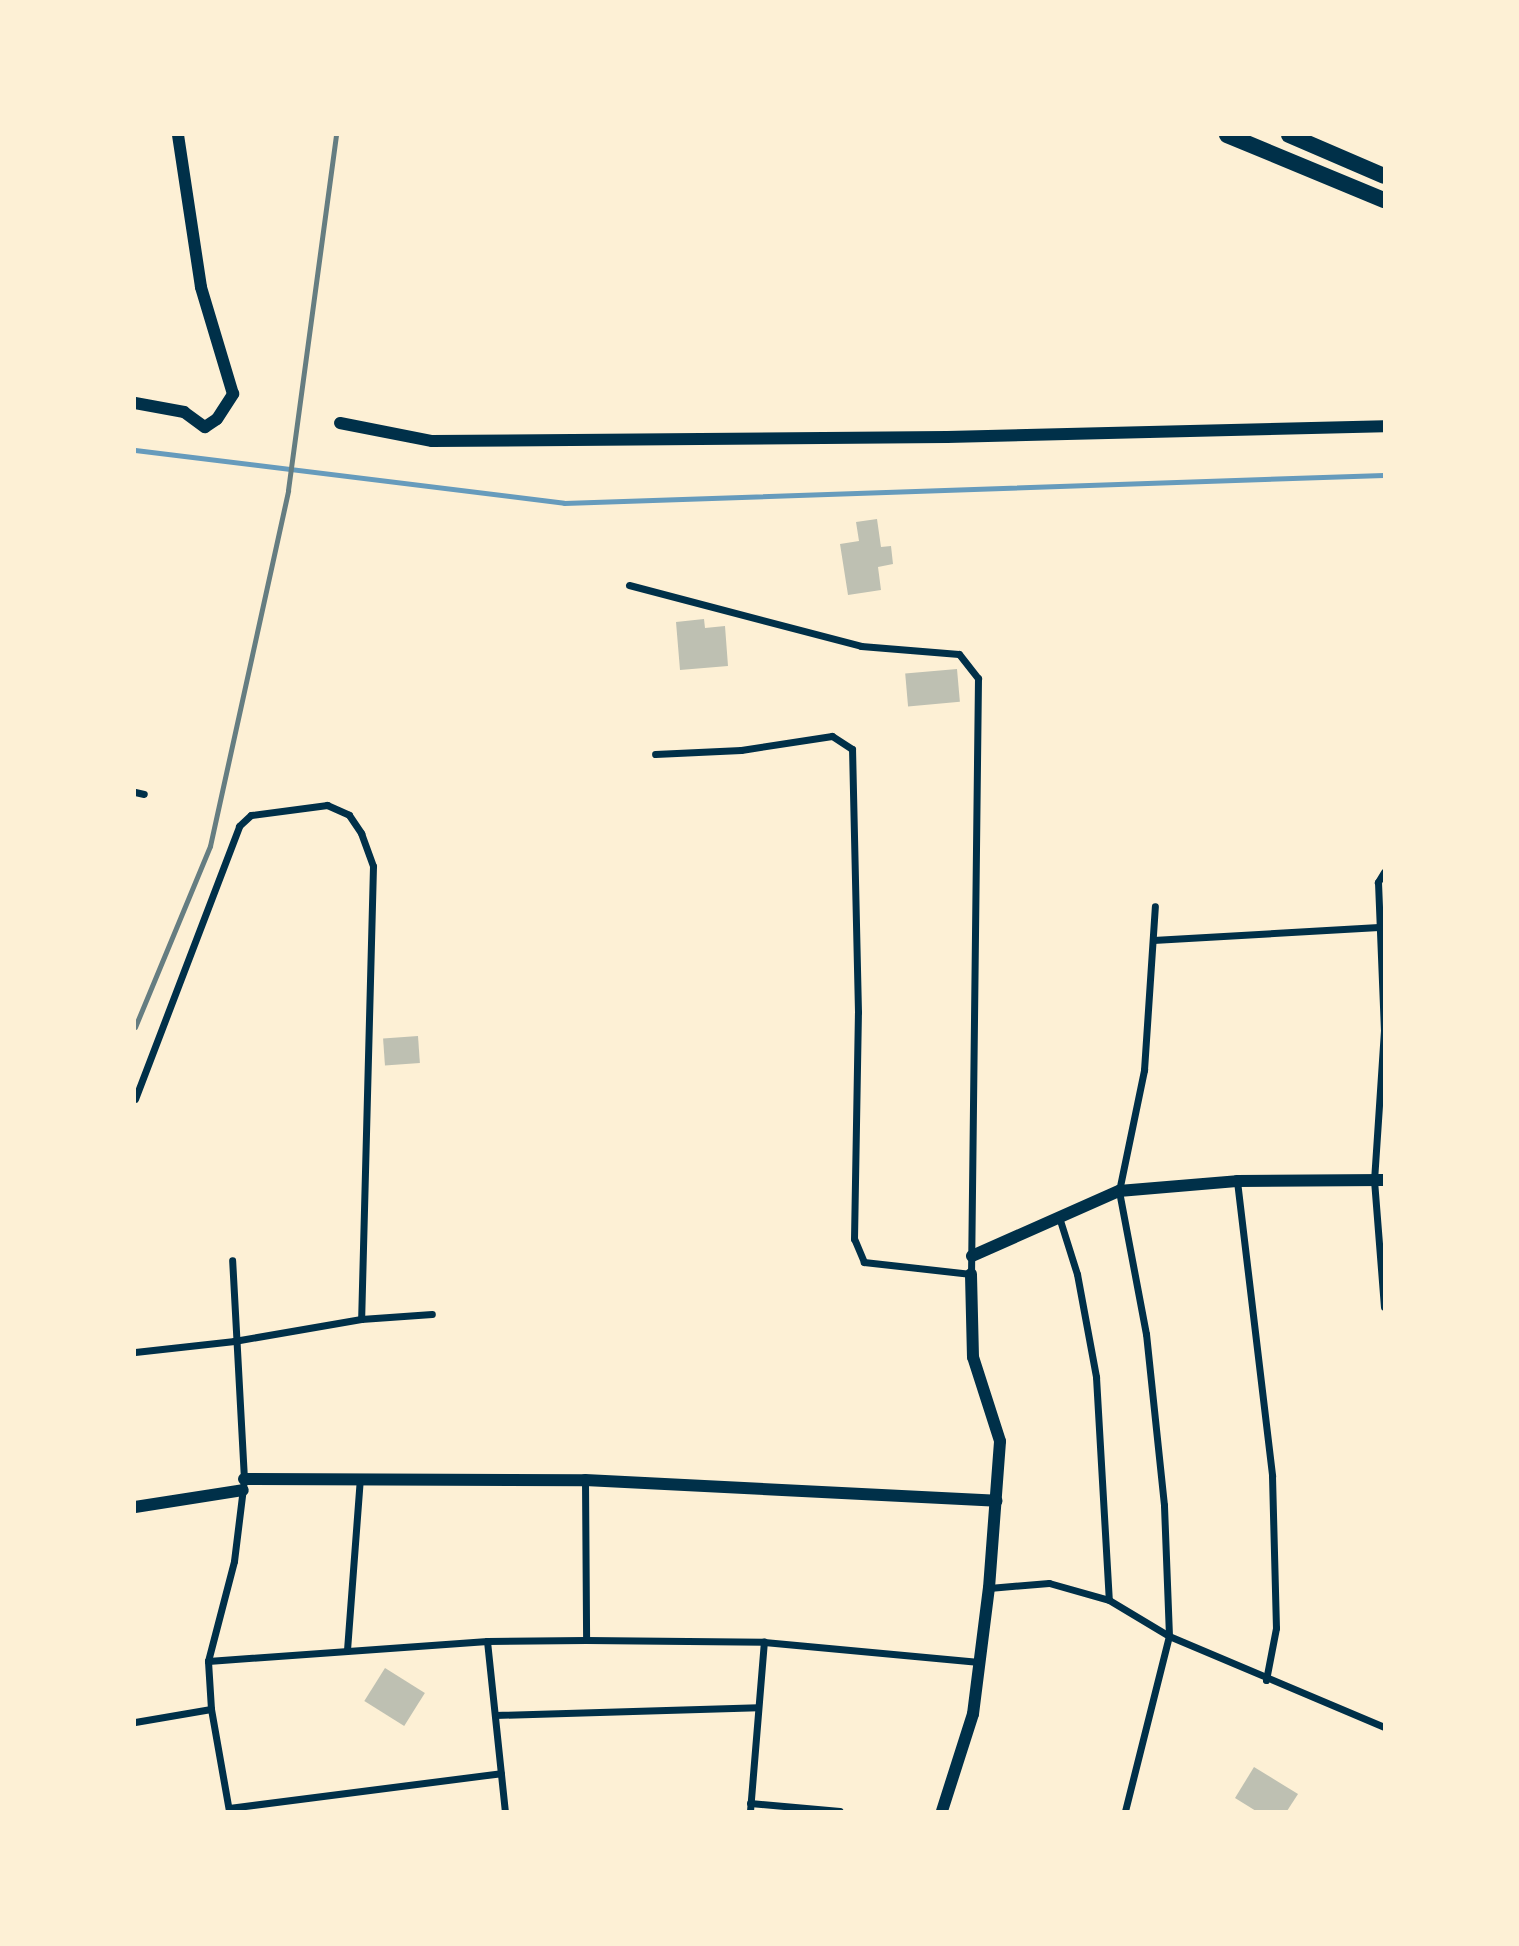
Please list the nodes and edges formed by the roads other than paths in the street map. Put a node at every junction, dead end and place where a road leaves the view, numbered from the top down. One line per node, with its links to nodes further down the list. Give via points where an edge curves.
1 (178, 135): 6 (street, via 201,287 233,394 217,419 205,427 184,412)
2 (1227, 135): 5 (highway)
3 (1289, 135): 4 (highway)
4 (1384, 176)
5 (1384, 200)
6 (135, 403)
7 (340, 422): 8 (street, via 432,441 947,437)
8 (1384, 426)
9 (629, 585): 22 (street, via 861,646 959,654 978,678)
10 (654, 754): 24 (street, via 741,750 832,736 852,749 858,1012 854,1240 864,1262)
11 (135, 792): 12 (street)
12 (144, 794)
13 (1384, 872): 15 (street, via 1378,882)
14 (1155, 906): 16 (street)
15 (1380, 928): 16 (street); 18 (street, via 1384,1030)
16 (1153, 940): 20 (street, via 1144,1070)
17 (135, 1099): 27 (street, via 239,826 251,815 327,805 349,815 362,833 373,866)
18 (1379, 1180): 19 (street); 25 (street)
19 (1237, 1181): 20 (street); 44 (street, via 1272,1476 1276,1629)
20 (1119, 1191): 21 (street); 37 (street, via 1146,1334 1164,1505)
21 (1059, 1217): 22 (street); 36 (street, via 1077,1274 1096,1377)
22 (972, 1256): 24 (street)
23 (232, 1260): 28 (street)
24 (971, 1274): 33 (street, via 973,1357 1000,1441)
25 (1384, 1307)
26 (432, 1314): 27 (street)
27 (361, 1319): 28 (street)
28 (234, 1341): 29 (street); 32 (street)
29 (135, 1352)
30 (360, 1477): 31 (street); 32 (street); 41 (street)
31 (586, 1480): 33 (street); 38 (street)
32 (243, 1484): 34 (street); 42 (street, via 234,1561)
33 (996, 1501): 35 (street)
34 (135, 1507)
35 (989, 1588): 36 (street, via 1049,1583); 43 (street)
36 (1108, 1600): 37 (street)
37 (1169, 1636): 44 (street); 56 (street)
38 (586, 1640): 39 (street); 40 (street)
39 (487, 1641): 41 (street); 47 (street)
40 (764, 1643): 43 (street); 45 (street)
41 (347, 1650): 42 (street)
42 (208, 1661): 46 (street)
43 (979, 1662): 55 (street, via 973,1714)
44 (1266, 1680): 49 (street)
45 (758, 1707): 47 (street); 51 (street)
46 (211, 1709): 48 (street); 52 (street)
47 (495, 1715): 50 (street)
48 (135, 1721)
49 (1384, 1727)
50 (501, 1773): 52 (street); 53 (street)
51 (750, 1807): 54 (street)
52 (229, 1810)
53 (505, 1811)
54 (840, 1811)
55 (942, 1811)
56 (1125, 1811)

